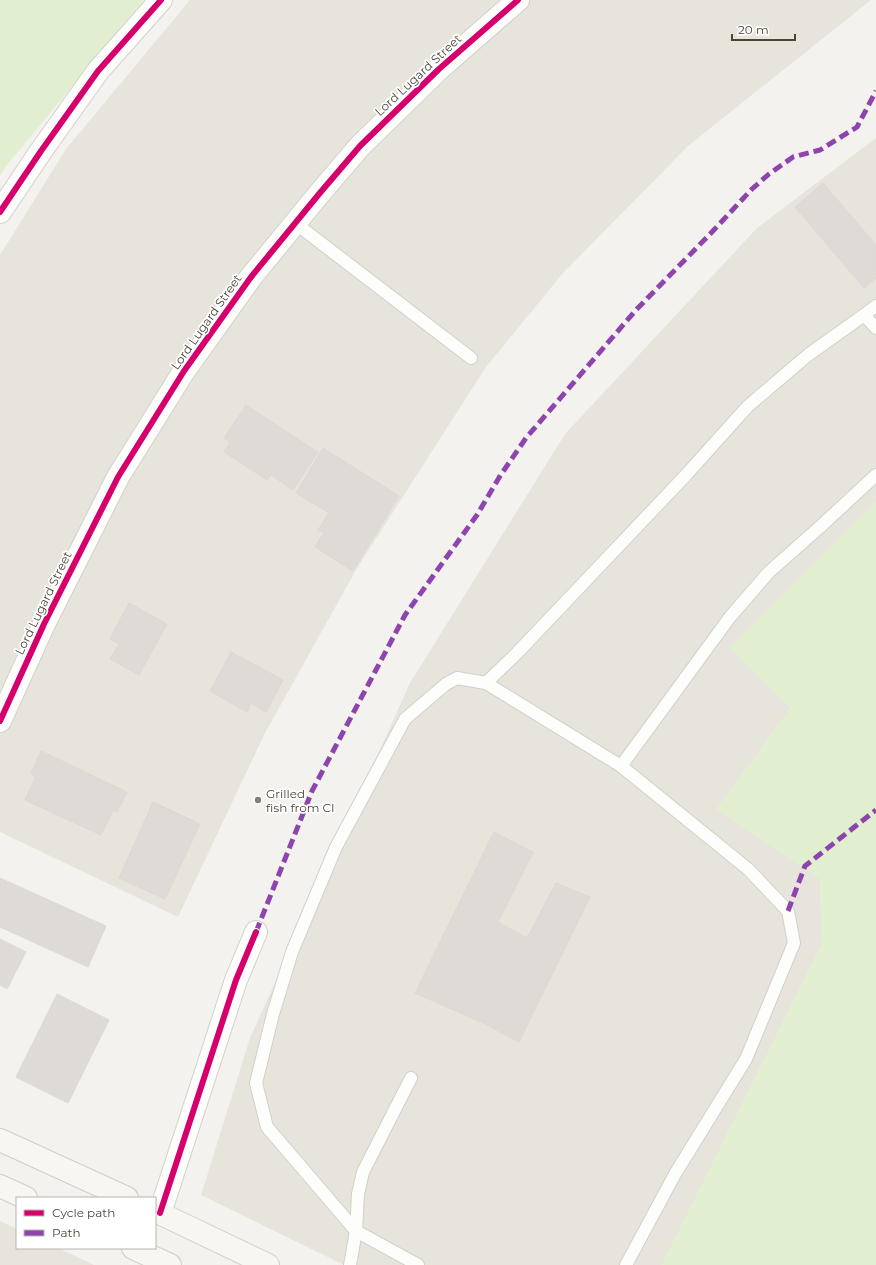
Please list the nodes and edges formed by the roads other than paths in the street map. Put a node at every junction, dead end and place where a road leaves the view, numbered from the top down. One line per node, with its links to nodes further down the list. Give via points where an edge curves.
1 (161, 0): 3 (street, via 98,71)
2 (518, 0): 4 (street, Lord Lugard Street, via 439,69 360,146)
3 (0, 212)
4 (295, 223): 8 (lane); 11 (street, Lord Lugard Street, via 252,277 184,372 118,477 44,624)
5 (876, 306): 6 (lane)
6 (864, 314): 7 (lane); 10 (lane, via 808,355 748,406 686,476)
7 (876, 328)
8 (471, 358)
9 (876, 475): 12 (lane, via 769,572 730,617)
10 (486, 683): 12 (lane); 20 (lane, via 457,678 446,684 405,719 336,847 292,952 256,1083 267,1127)
11 (0, 721)
12 (621, 766): 26 (lane, via 748,869 788,910 794,943 746,1059 675,1174)
13 (256, 932): 19 (street, via 236,980)
14 (411, 1078): 20 (lane, via 363,1172 358,1194)
15 (0, 1140): 18 (street)
16 (0, 1186): 17 (street)
17 (24, 1197)
18 (125, 1197)
19 (157, 1212): 23 (street)
20 (356, 1231): 24 (lane); 25 (lane)
21 (135, 1249): 22 (street)
22 (170, 1265)
23 (268, 1265)
24 (350, 1265)
25 (418, 1265)
26 (626, 1265)

